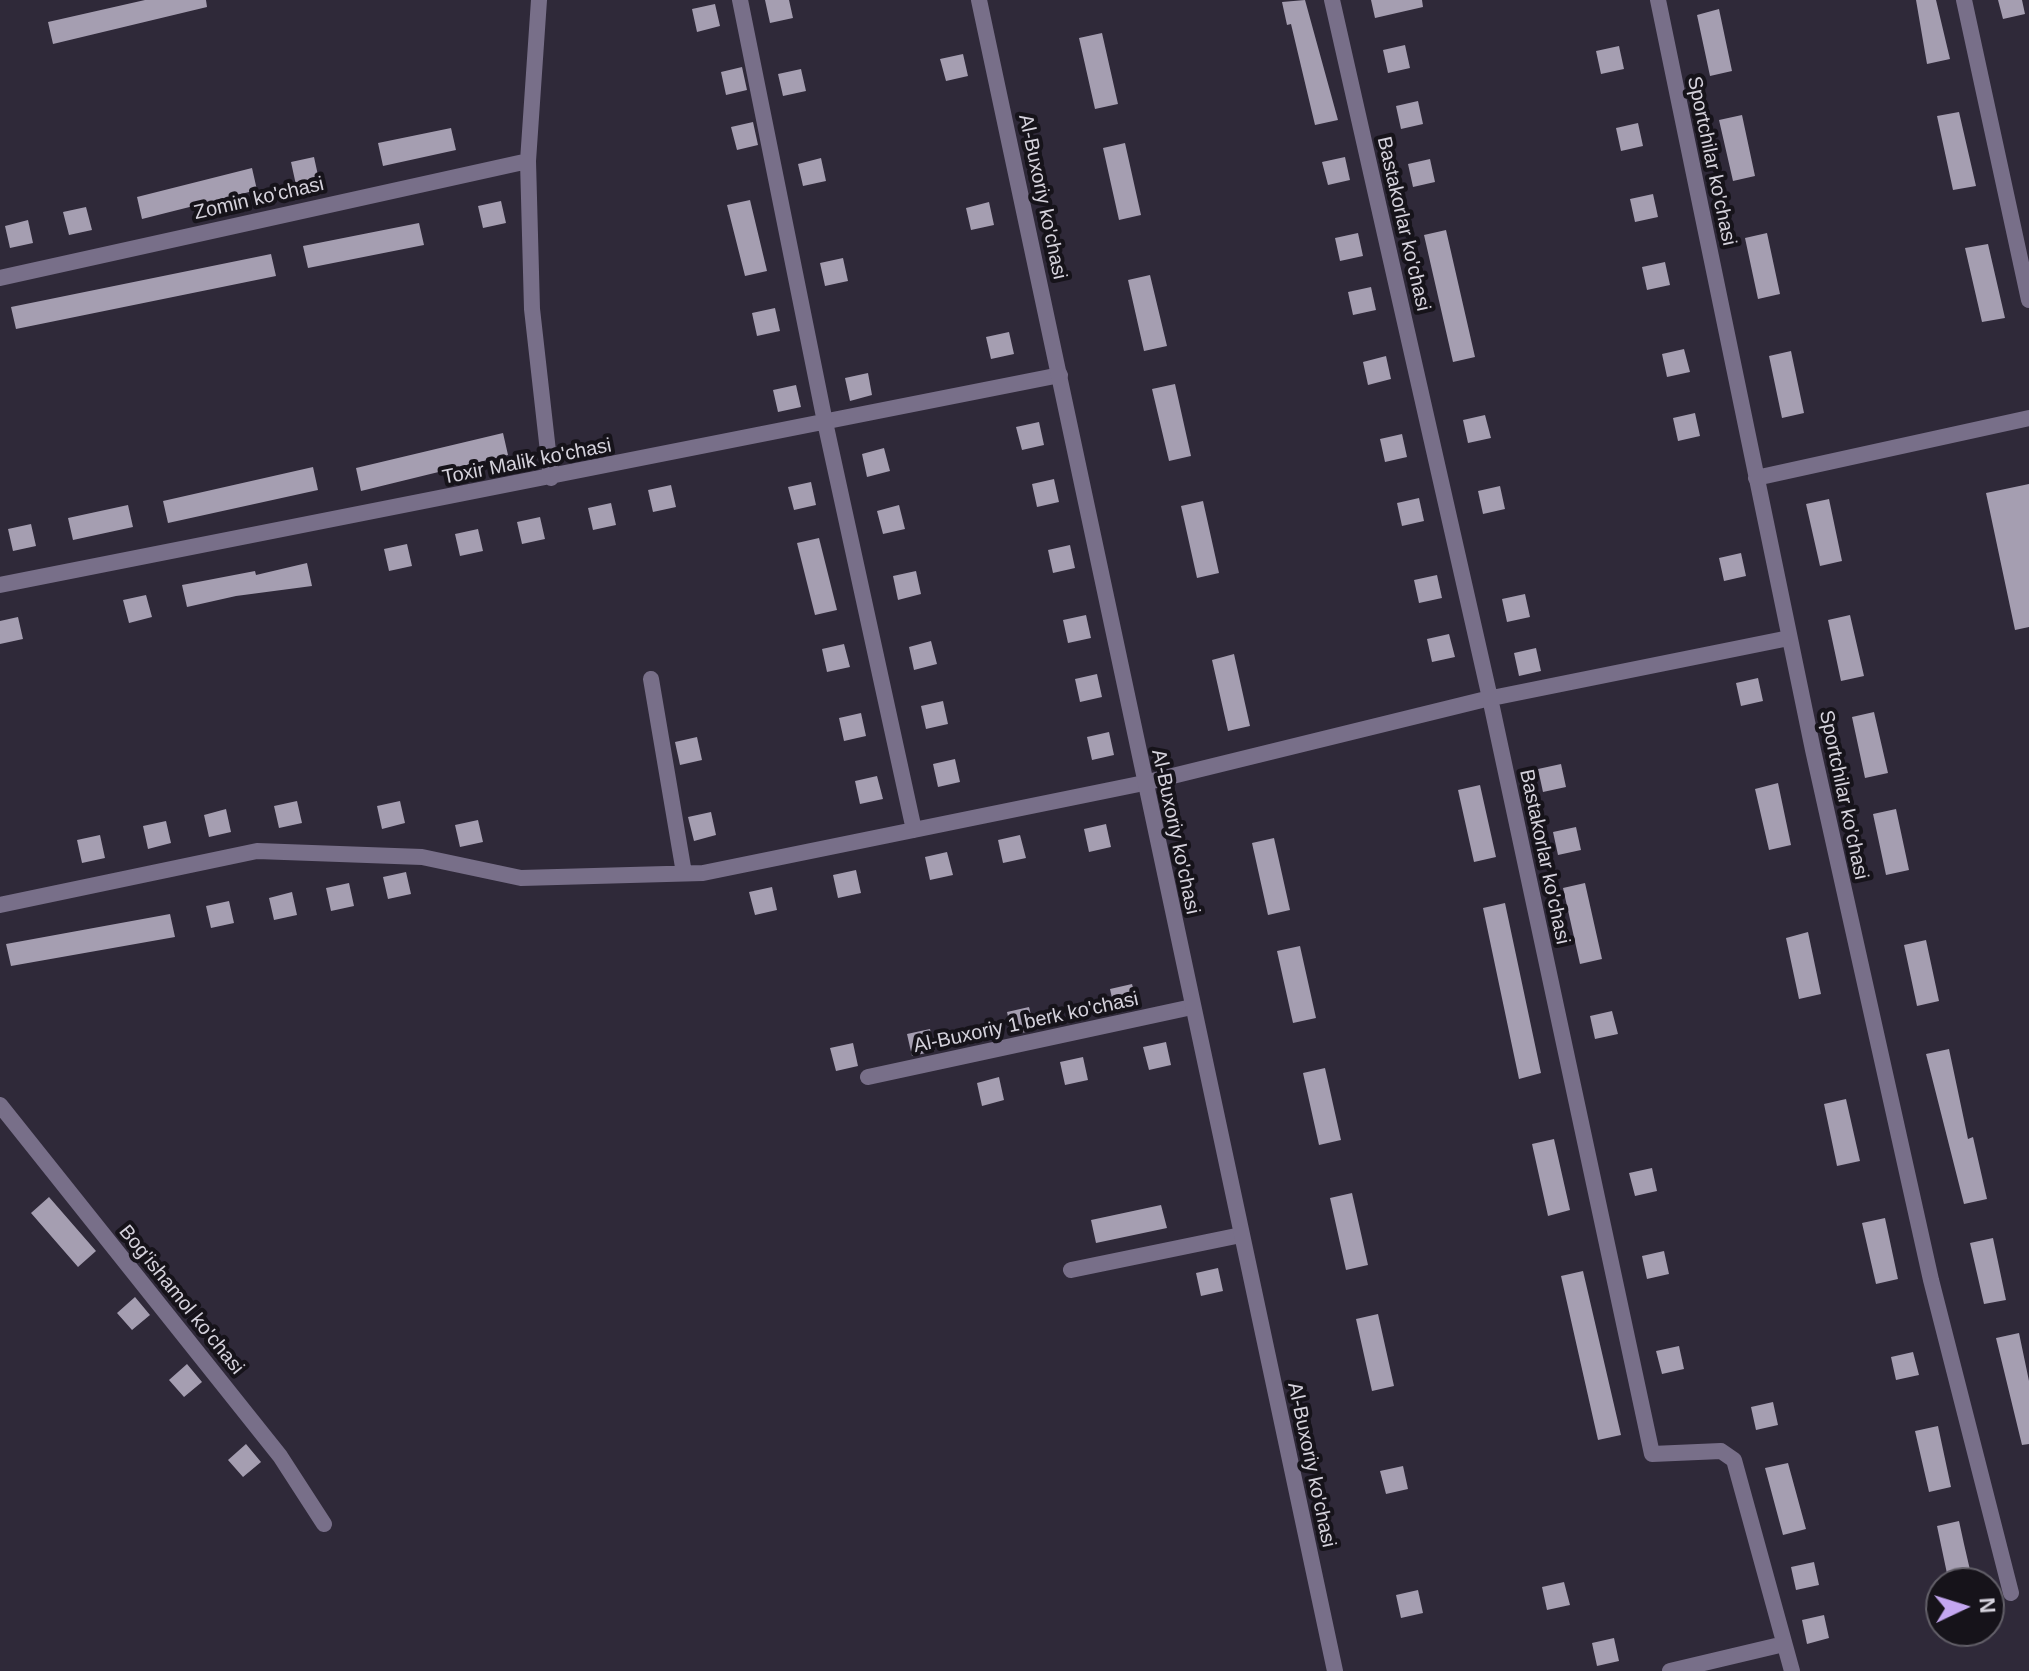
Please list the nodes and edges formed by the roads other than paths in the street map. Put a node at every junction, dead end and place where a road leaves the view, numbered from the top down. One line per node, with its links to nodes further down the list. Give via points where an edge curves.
1 (539, 0): 7 (street)
2 (740, 0): 12 (street)
3 (979, 0): 10 (street, Al-Buxoriy ko'chasi)
4 (1332, 0): 18 (street, Bastakorlar ko'chasi)
5 (1658, 0): 14 (street, Sportchilar ko'chasi)
6 (1964, 0): 9 (street)
7 (528, 161): 8 (street, Zomin ko'chasi); 13 (street, via 532,309)
8 (0, 278)
9 (2029, 300)
10 (1060, 375): 12 (street, Toxir Malik ko'chasi); 19 (street, Al-Buxoriy ko'chasi)
11 (2029, 418): 14 (street)
12 (825, 422): 13 (street, Toxir Malik ko'chasi); 20 (street)
13 (551, 478): 15 (street, Toxir Malik ko'chasi)
14 (1756, 478): 16 (street, Sportchilar ko'chasi)
15 (0, 585)
16 (1789, 638): 18 (street); 29 (street, Sportchilar ko'chasi, via 1931,1280)
17 (651, 679): 21 (street)
18 (1490, 698): 19 (street); 30 (street, Bastakorlar ko'chasi, via 1652,1454 1721,1451 1734,1460)
19 (1144, 783): 20 (street); 23 (street, Al-Buxoriy ko'chasi)
20 (914, 830): 21 (street)
21 (684, 873): 22 (street, via 521,878 422,857 257,851)
22 (0, 905)
23 (1192, 1007): 24 (street, Al-Buxoriy 1 berk ko'chasi); 26 (street, Al-Buxoriy ko'chasi)
24 (868, 1077)
25 (0, 1105): 28 (street, Bog'ishamol ko'chasi, via 280,1456)
26 (1241, 1235): 27 (street); 31 (street, Al-Buxoriy ko'chasi)
27 (1071, 1270)
28 (324, 1524)
29 (2011, 1593)
30 (1784, 1644): 32 (street); 33 (street, Bastakorlar ko'chasi)
31 (1335, 1671)
32 (1670, 1671)
33 (1792, 1671)

